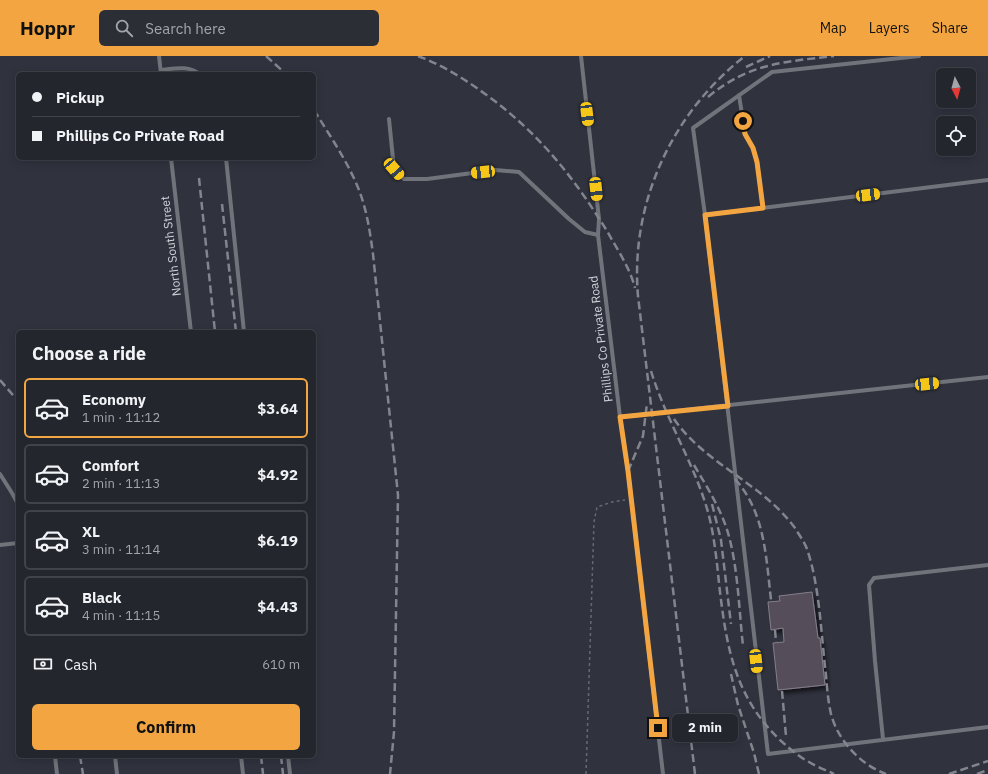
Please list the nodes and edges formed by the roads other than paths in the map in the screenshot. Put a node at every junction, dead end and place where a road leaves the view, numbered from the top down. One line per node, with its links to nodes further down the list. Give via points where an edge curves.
1 (159, 56): 4 (lane)
2 (581, 56): 13 (lane, Phillips Co Private Road, via 599,219)
3 (919, 56): 6 (lane, via 772,72)
4 (161, 72): 5 (lane, via 181,68)
5 (195, 72)
6 (740, 95): 11 (lane, via 745,134 757,162); 12 (lane, via 693,128)
7 (389, 119): 13 (lane, via 394,169 404,179 427,179 495,170 519,172 585,232)
8 (171, 160): 14 (lane, North South Street)
9 (226, 160): 15 (lane)
10 (988, 180): 11 (lane)
11 (763, 208): 12 (lane)
12 (705, 215): 17 (lane)
13 (598, 235): 18 (lane, Phillips Co Private Road)
14 (191, 330)
15 (244, 330)
16 (988, 377): 17 (lane)
17 (728, 406): 18 (lane); 25 (lane, via 768,754)
18 (620, 417): 34 (lane, Phillips Co Private Road)
19 (0, 474): 20 (lane)
20 (16, 500)
21 (16, 543): 22 (lane)
22 (0, 545)
23 (988, 564): 25 (lane, via 874,578 869,585)
24 (988, 727): 25 (lane)
25 (883, 739)
26 (55, 758): 30 (lane)
27 (115, 758): 31 (lane)
28 (241, 758): 32 (lane)
29 (288, 758): 33 (lane)
30 (57, 774)
31 (117, 774)
32 (243, 774)
33 (290, 774)
34 (663, 774)

